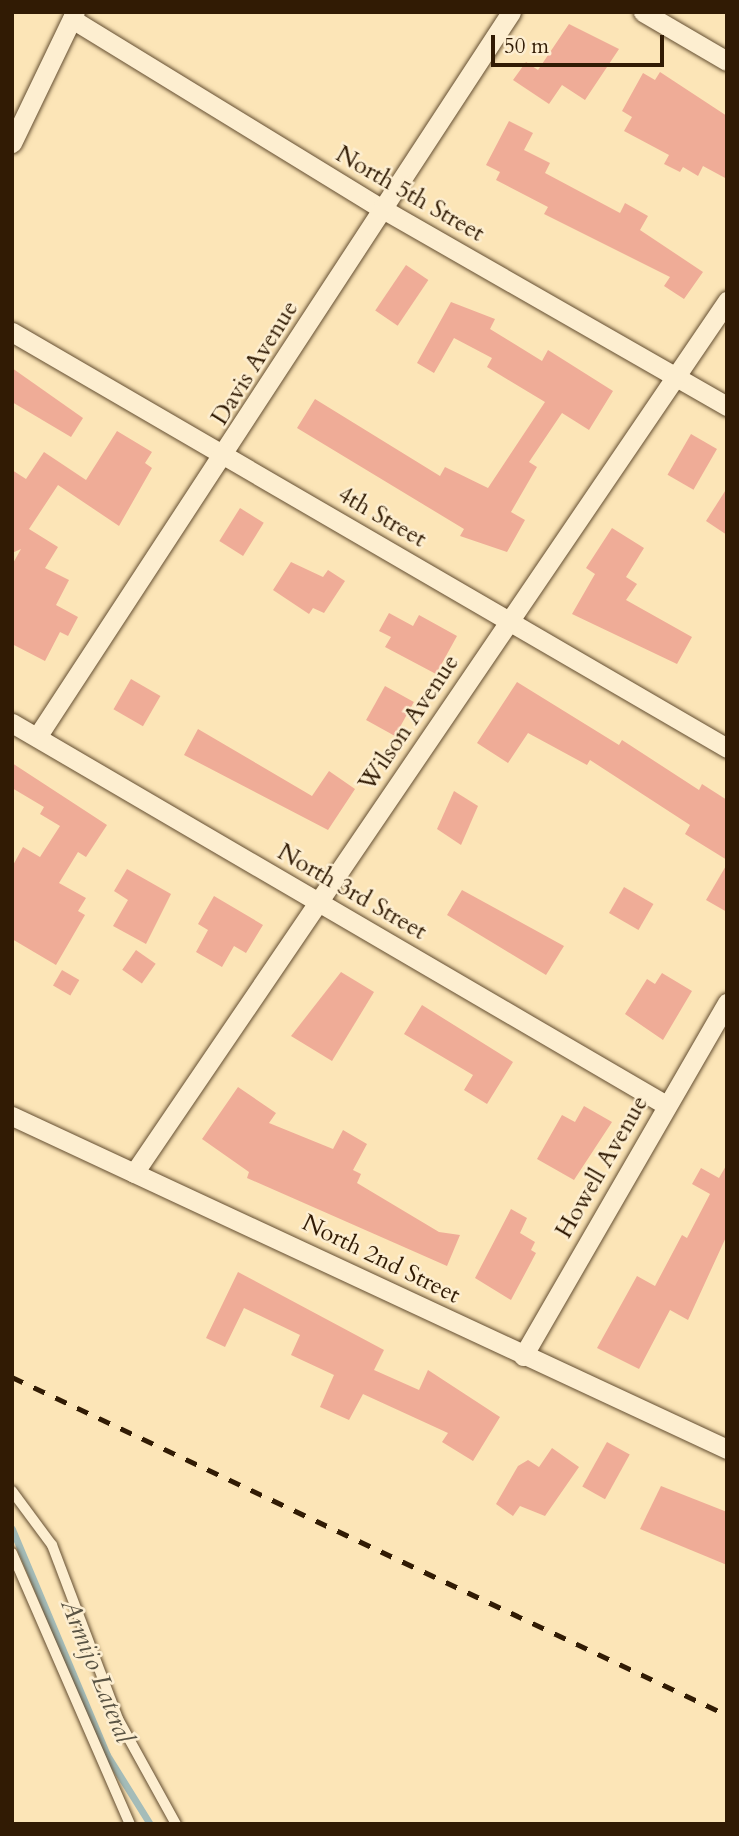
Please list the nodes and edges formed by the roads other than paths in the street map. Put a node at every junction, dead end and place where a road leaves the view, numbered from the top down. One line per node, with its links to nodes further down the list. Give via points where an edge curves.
1 (511, 12): 6 (street, Davis Avenue)
2 (643, 12): 4 (street)
3 (73, 16): 5 (street); 6 (street, North 5th Street)
4 (727, 61)
5 (12, 143)
6 (381, 208): 9 (street, North 5th Street); 11 (street, Davis Avenue)
7 (727, 301): 9 (street, Wilson Avenue)
8 (12, 331): 11 (street, 4th Street)
9 (680, 374): 10 (street, North 5th Street); 12 (street, Wilson Avenue)
10 (727, 406)
11 (226, 457): 12 (street, 4th Street); 14 (street, Davis Avenue)
12 (509, 618): 15 (street, 4th Street); 16 (street, Wilson Avenue)
13 (12, 723): 14 (street, North 3rd Street)
14 (37, 737): 16 (street, North 3rd Street)
15 (727, 748)
16 (319, 901): 18 (street, North 3rd Street); 20 (street, Wilson Avenue)
17 (727, 1003): 18 (street, Howell Avenue)
18 (666, 1105): 21 (street, Howell Avenue)
19 (12, 1116): 20 (street, North 2nd Street)
20 (134, 1173): 21 (street, North 2nd Street, via 304,1247)
21 (523, 1356): 22 (street, North 2nd Street)
22 (727, 1449)
23 (12, 1491): 26 (lane, via 52,1545 118,1719)
24 (12, 1553): 25 (lane)
25 (130, 1824)
26 (176, 1824)

